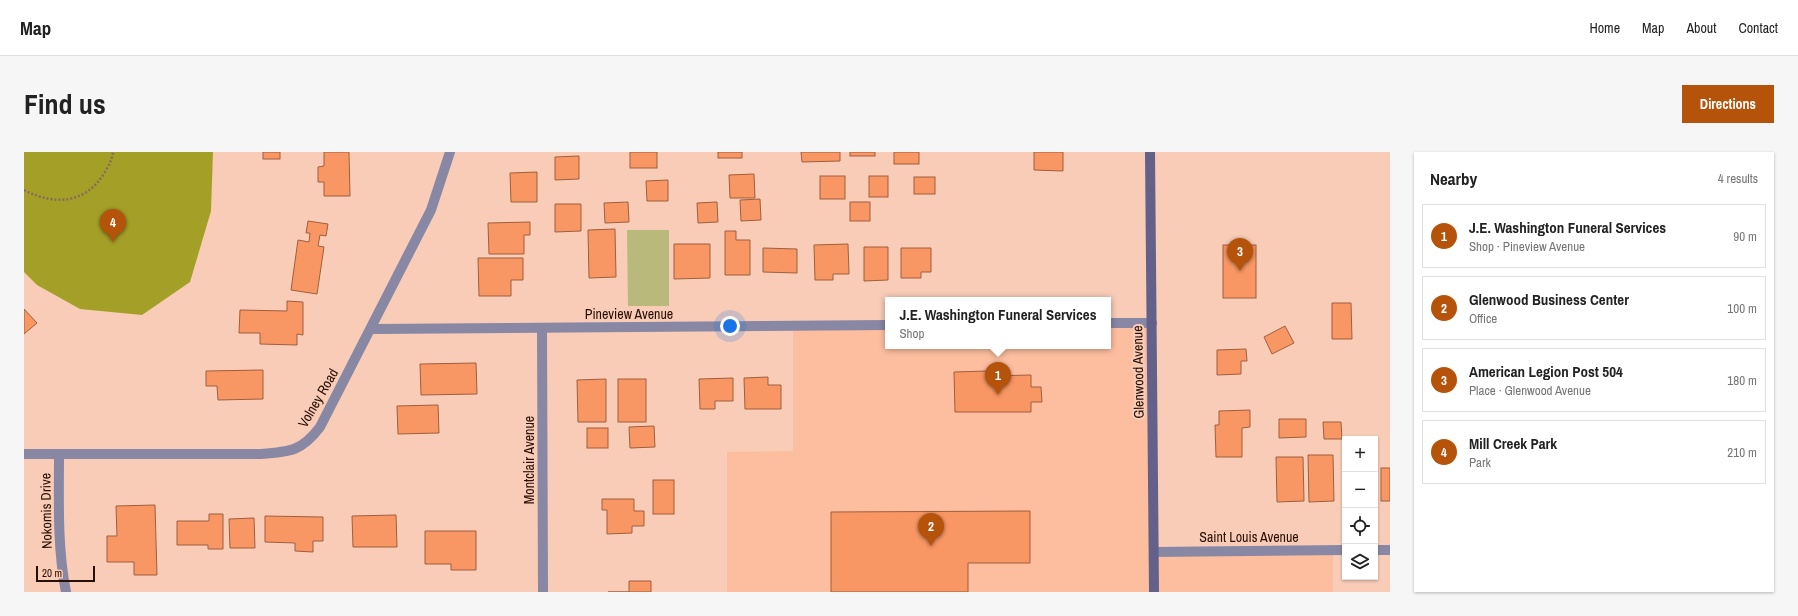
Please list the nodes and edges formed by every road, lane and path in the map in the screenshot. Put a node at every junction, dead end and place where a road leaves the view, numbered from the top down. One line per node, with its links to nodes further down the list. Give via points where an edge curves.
1 (113, 152): 4 (path, via 112,160 100,180 89,191 75,198 60,200 41,197)
2 (450, 152): 9 (street, Volney Road, via 431,210)
3 (1150, 152): 5 (main road, Glenwood Avenue)
4 (24, 190)
5 (1152, 323): 6 (street); 15 (main road, Glenwood Avenue)
6 (1111, 324)
7 (885, 326): 8 (street, Pineview Avenue)
8 (542, 329): 9 (street, Pineview Avenue); 17 (street, Montclair Avenue)
9 (371, 330): 11 (street, Volney Road, via 320,427 301,448 261,454)
10 (24, 454): 11 (street, Volney Road)
11 (59, 454): 16 (street, Nokomis Drive, via 60,541)
12 (1342, 550): 15 (street, Saint Louis Avenue)
13 (1378, 550): 14 (street)
14 (1390, 550)
15 (1154, 552): 18 (main road, Glenwood Avenue)
16 (66, 592)
17 (543, 592)
18 (1154, 592)

